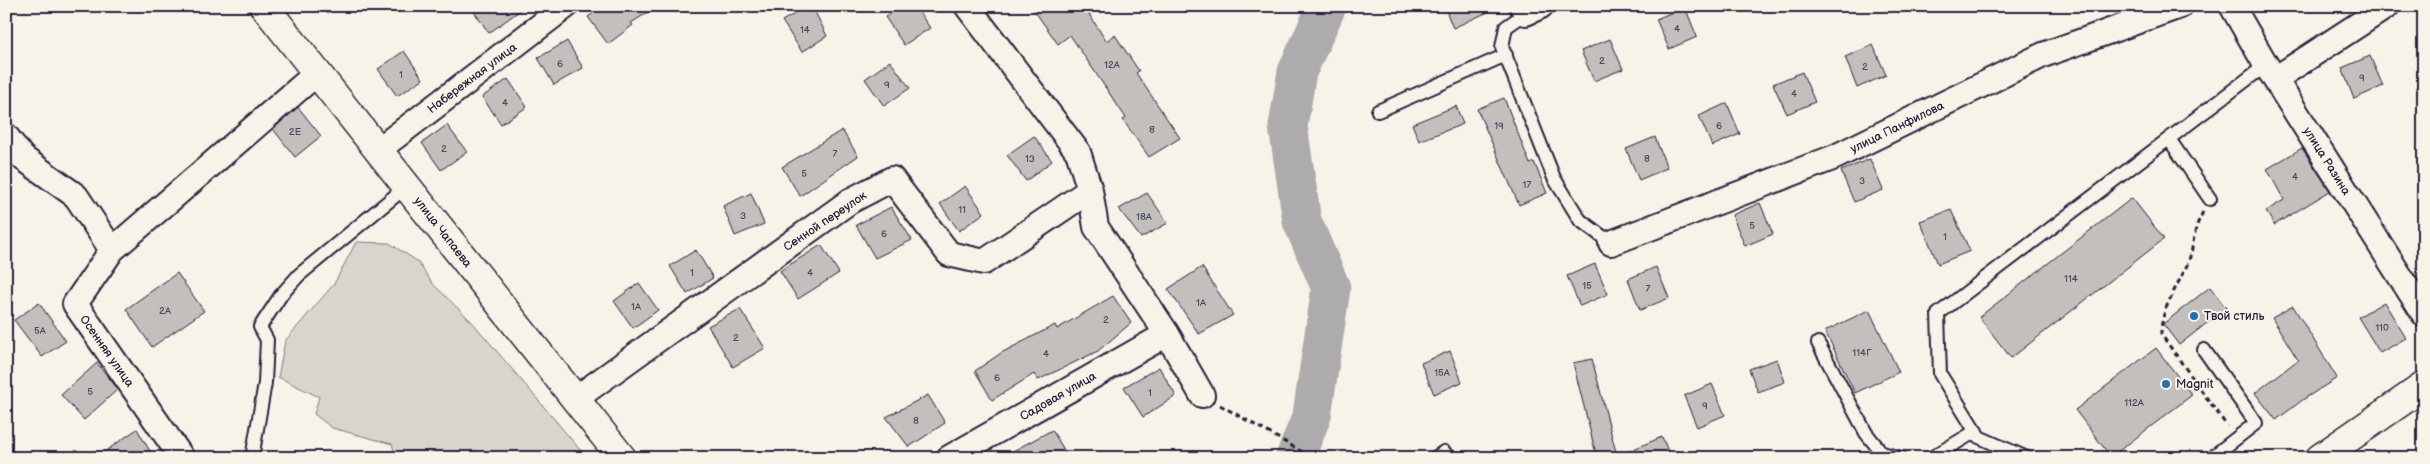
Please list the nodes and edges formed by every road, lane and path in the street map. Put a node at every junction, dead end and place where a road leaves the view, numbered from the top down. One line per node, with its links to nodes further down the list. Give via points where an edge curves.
1 (264, 6): 10 (street, улица Чапаева)
2 (566, 6): 14 (street, Набережная улица)
3 (968, 6): 16 (street, via 1078,152)
4 (2180, 6): 18 (street, улица Панфилова, via 2043,55 1835,157)
5 (2232, 6): 9 (street, улица Разина)
6 (2387, 6): 9 (street)
7 (1530, 9): 8 (lane, via 1506,27 1502,47)
8 (1506, 55): 11 (lane); 18 (lane, via 1554,178 1580,220)
9 (2271, 72): 13 (lane); 20 (street, улица Разина)
10 (317, 73): 14 (street, улица Чапаева); 19 (street)
11 (1378, 111)
12 (6, 136): 19 (street, via 23,158 76,196)
13 (2169, 139): 17 (lane); 27 (lane, via 1938,314 1940,374)
14 (378, 150): 15 (street, улица Чапаева)
15 (407, 186): 26 (street, улица Чапаева); 30 (lane, via 299,275 280,295 260,327 267,340 265,383)
16 (1090, 190): 21 (street, via 1096,227); 26 (street, Сенной переулок, via 984,262 950,254 892,179 850,201)
17 (2210, 199): 28 (path, via 2195,226 2188,263 2161,320 2161,334)
18 (1611, 243)
19 (112, 250): 29 (street, Осенняя улица, via 75,304)
20 (2424, 314)
21 (1167, 334): 25 (street); 32 (street, Садовая улица)
22 (1818, 343): 36 (lane, via 1866,434 1882,453)
23 (2204, 350): 28 (lane, via 2256,423)
24 (2424, 386): 40 (street)
25 (1202, 395): 33 (path)
26 (575, 399): 31 (street, улица Чапаева)
27 (1976, 431): 37 (lane); 38 (lane, via 1979,437)
28 (2236, 439): 39 (lane)
29 (182, 458)
30 (252, 458)
31 (622, 458)
32 (949, 458)
33 (1312, 458)
34 (1435, 458): 35 (lane, via 1444,452)
35 (1450, 458)
36 (1901, 458)
37 (1931, 458)
38 (2027, 458)
39 (2211, 458)
40 (2320, 458)

